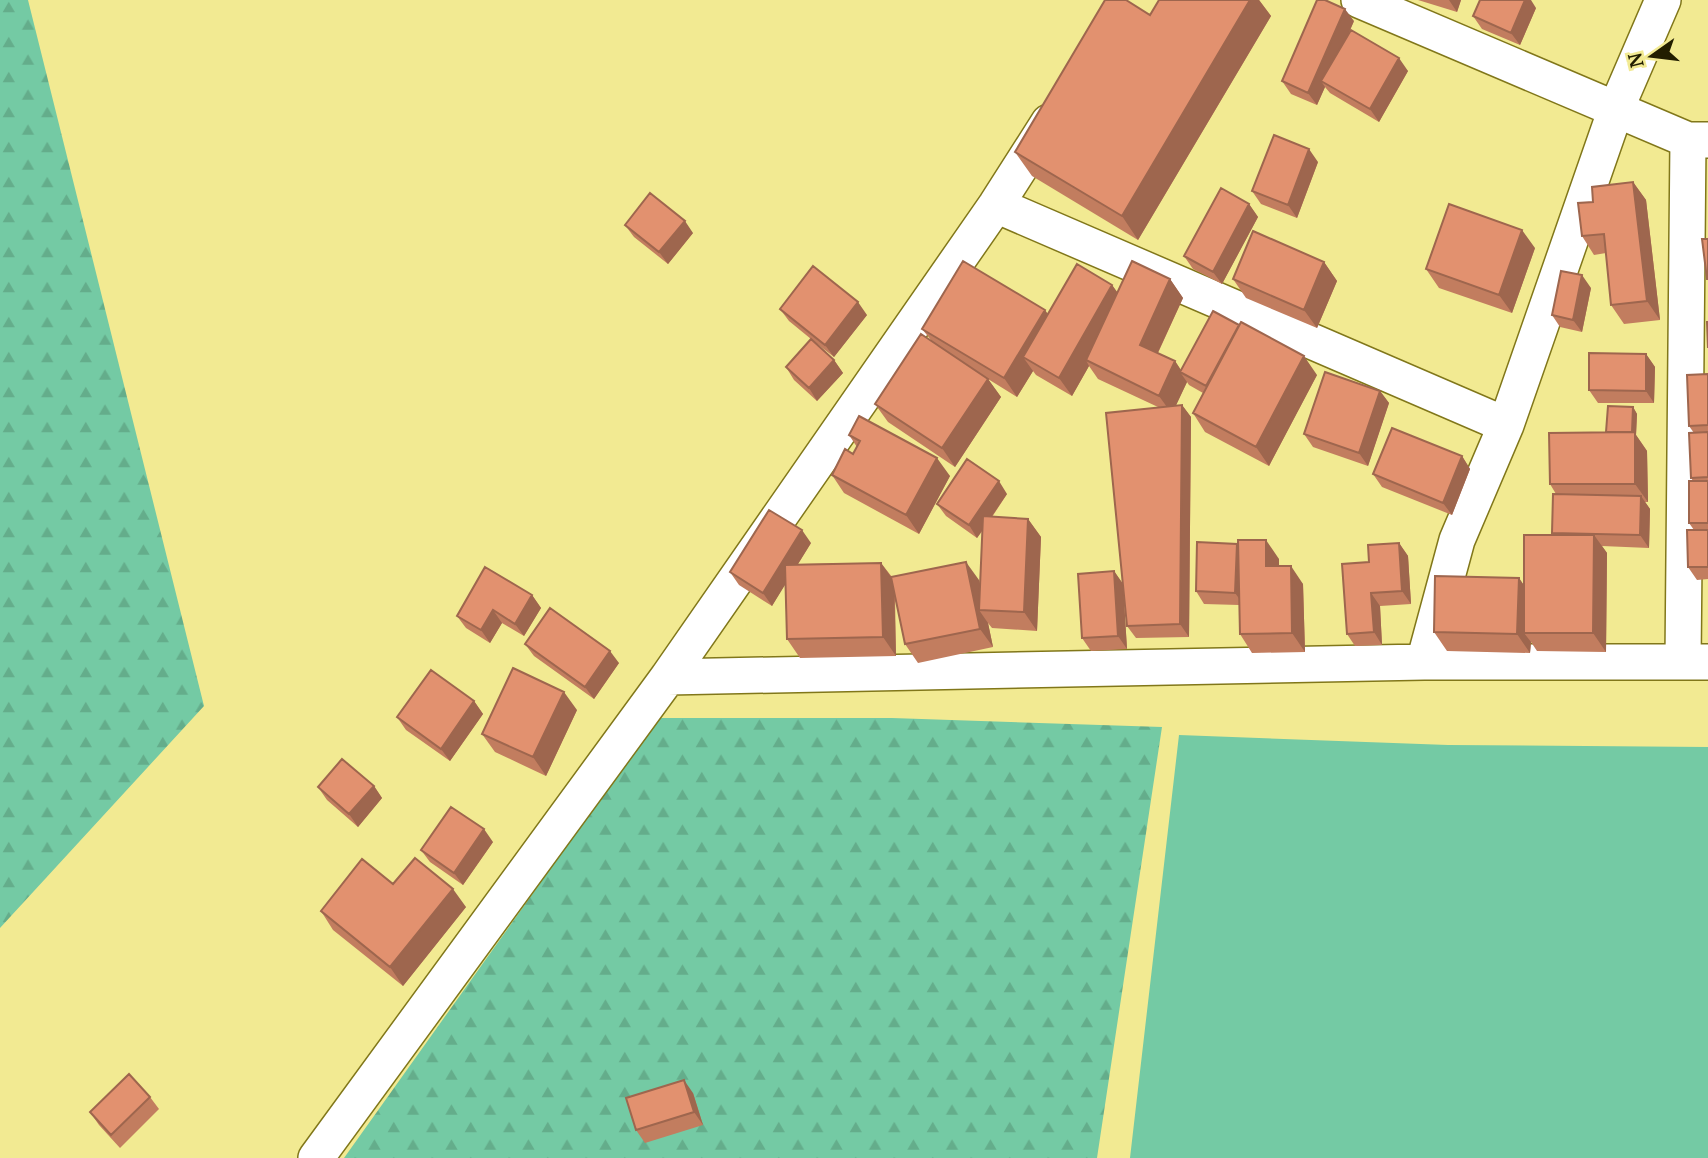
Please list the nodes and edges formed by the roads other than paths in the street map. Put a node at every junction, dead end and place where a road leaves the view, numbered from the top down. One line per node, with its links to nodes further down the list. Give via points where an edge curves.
1 (1359, 0): 4 (street)
2 (1663, 0): 4 (street)
3 (1068, 91): 6 (street)
4 (1616, 108): 5 (street); 7 (street)
5 (1698, 140): 9 (street)
6 (996, 205): 7 (street); 10 (street)
7 (1506, 425): 8 (street, via 1457,541)
8 (1424, 662): 9 (street); 10 (street)
9 (1696, 662)
10 (668, 677): 11 (street)
11 (316, 1158)

